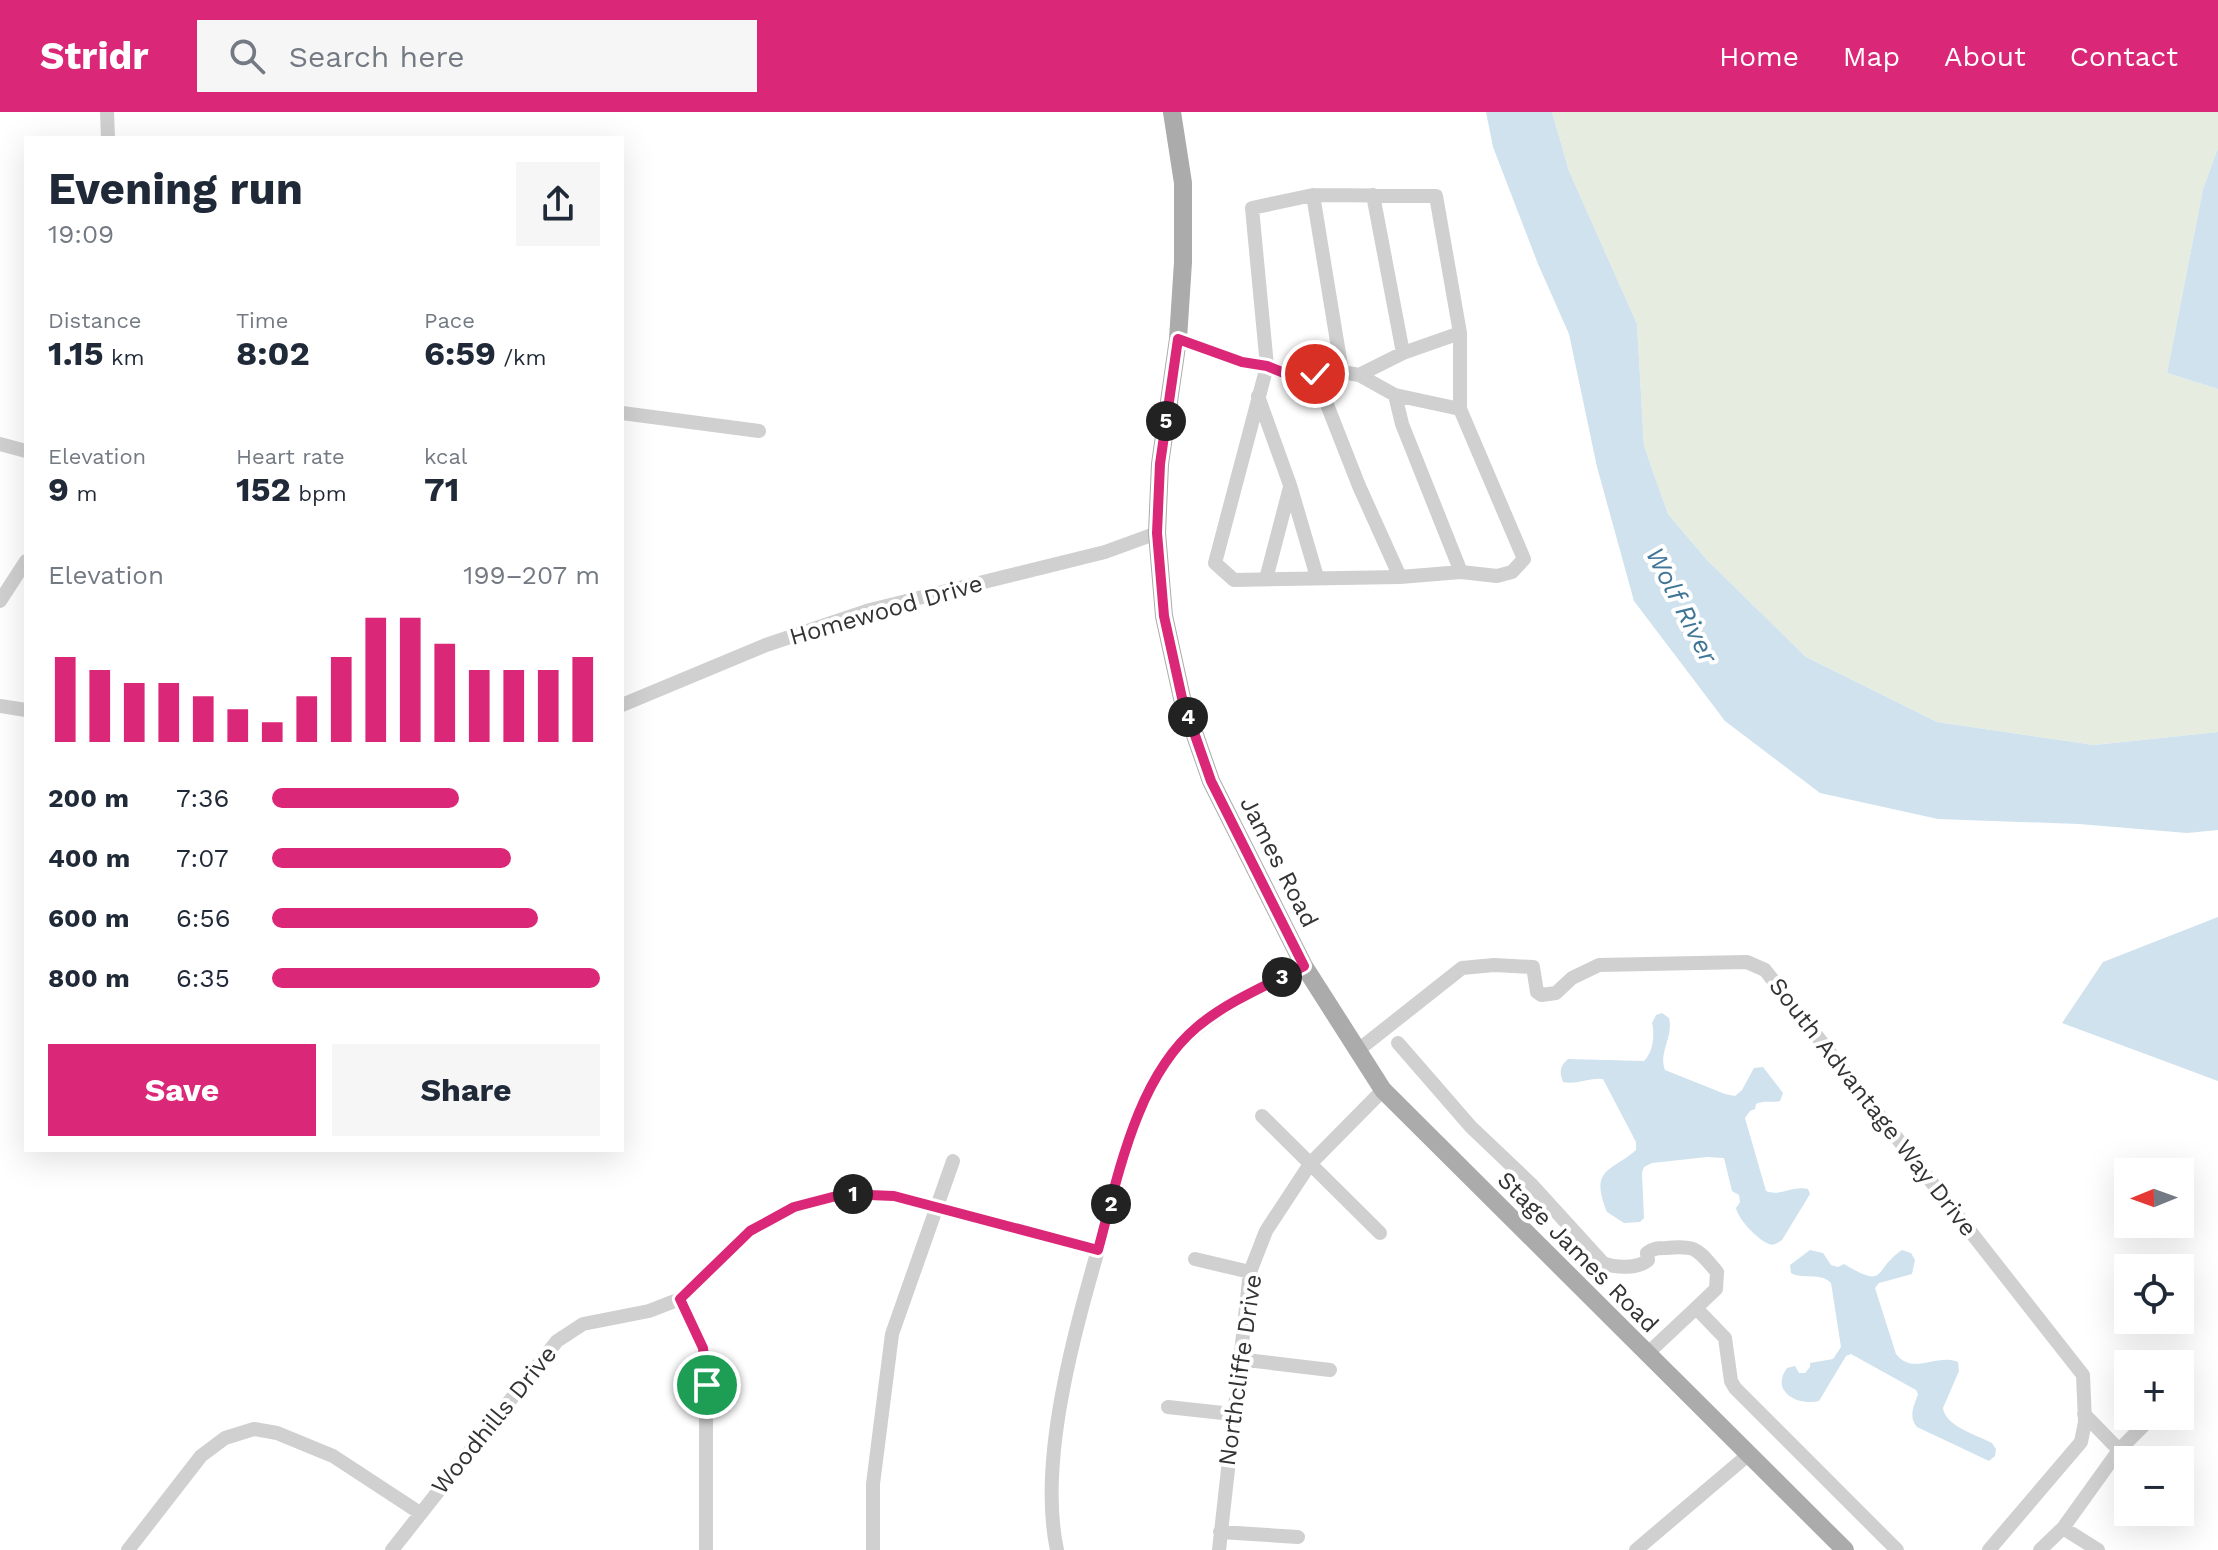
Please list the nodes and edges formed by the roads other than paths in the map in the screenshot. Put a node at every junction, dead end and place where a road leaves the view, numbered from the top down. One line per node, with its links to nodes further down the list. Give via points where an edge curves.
1 (107, 112): 3 (street)
2 (1172, 112): 7 (main road, James Road, via 1183,183)
3 (108, 136)
4 (1313, 195): 5 (street); 9 (street, via 1252,208); 10 (street)
5 (1373, 195): 6 (street, via 1436,196); 8 (street)
6 (1460, 333): 8 (street); 15 (street)
7 (1178, 339): 9 (street); 21 (main road, James Road, via 1160,464)
8 (1403, 353): 12 (street)
9 (1267, 366): 11 (street, via 1289,375); 14 (street)
10 (1342, 372): 11 (street); 12 (street)
11 (1315, 374): 25 (street)
12 (1359, 375): 13 (street)
13 (1395, 395): 15 (street); 23 (street)
14 (1258, 396): 20 (street); 26 (street, via 1215,563 1234,580)
15 (1460, 409): 23 (street, via 1524,559 1512,572 1497,576)
16 (624, 413): 17 (street)
17 (759, 431)
18 (0, 444): 19 (street)
19 (24, 450)
20 (1290, 485): 24 (street); 26 (street)
21 (1157, 533): 28 (street, Homewood Drive, via 1105,552 870,610 766,645); 31 (main road, James Road, via 1164,616 1182,698 1211,781)
22 (24, 564): 27 (street)
23 (1461, 572): 25 (street)
24 (1317, 577): 25 (street); 26 (street)
25 (1400, 577)
26 (1266, 579)
27 (0, 601)
28 (624, 704)
29 (0, 706): 30 (street)
30 (24, 710)
31 (1304, 966): 33 (main road, Stage James Road); 40 (street, James Road, via 1198,1026 1167,1059 1135,1127)
32 (1398, 1043): 44 (street, via 1603,1263 1643,1264 1652,1249 1697,1249 1717,1272 1716,1289)
33 (1357, 1051): 34 (main road, Stage James Road); 50 (street, South Advantage Way Drive, via 1462,968 1533,967 1541,995 1556,993 1599,965 1747,962 1765,970 2083,1375)
34 (1383, 1090): 37 (street, Northcliffe Drive); 45 (main road, Stage James Road)
35 (1262, 1116): 37 (street)
36 (953, 1161): 38 (street)
37 (1310, 1164): 39 (street); 42 (street, Northcliffe Drive, via 1266,1231)
38 (938, 1207): 40 (street, Woodhills Drive); 43 (street, Woodhills Drive, via 894,1196 844,1194 794,1207 750,1231); 64 (street, via 892,1334 873,1484)
39 (1380, 1233)
40 (1098, 1250): 65 (street, James Road, via 1059,1423 1052,1507)
41 (1195, 1259): 42 (street)
42 (1250, 1272): 46 (street, Northcliffe Drive)
43 (680, 1299): 56 (street, Woodhills Drive, via 583,1324 557,1341); 63 (street, via 706,1360)
44 (1696, 1308): 45 (street); 68 (street, via 1725,1338 1735,1388)
45 (1647, 1354): 54 (main road, Stage James Road)
46 (1238, 1359): 47 (street); 49 (street, Northcliffe Drive)
47 (1330, 1370)
48 (1168, 1407): 49 (street)
49 (1232, 1414): 58 (street, Northcliffe Drive)
50 (2084, 1414): 52 (street); 69 (street, South Advantage Way Drive, via 2081,1442)
51 (2139, 1430): 53 (street)
52 (2115, 1446)
53 (2123, 1446)
54 (1748, 1455): 60 (main road, Stage James Road); 67 (street)
55 (2114, 1457): 57 (street)
56 (420, 1513): 61 (street, via 333,1456 254,1429 225,1438 201,1456); 62 (street, Woodhills Drive)
57 (2063, 1528): 70 (street); 71 (street)
58 (1220, 1532): 59 (street); 66 (street, Northcliffe Drive)
59 (1298, 1537)
60 (1844, 1549)
61 (128, 1550)
62 (392, 1550)
63 (706, 1550)
64 (873, 1550)
65 (1057, 1550)
66 (1219, 1550)
67 (1636, 1550)
68 (1897, 1550)
69 (1989, 1550)
70 (2040, 1550)
71 (2098, 1550)

